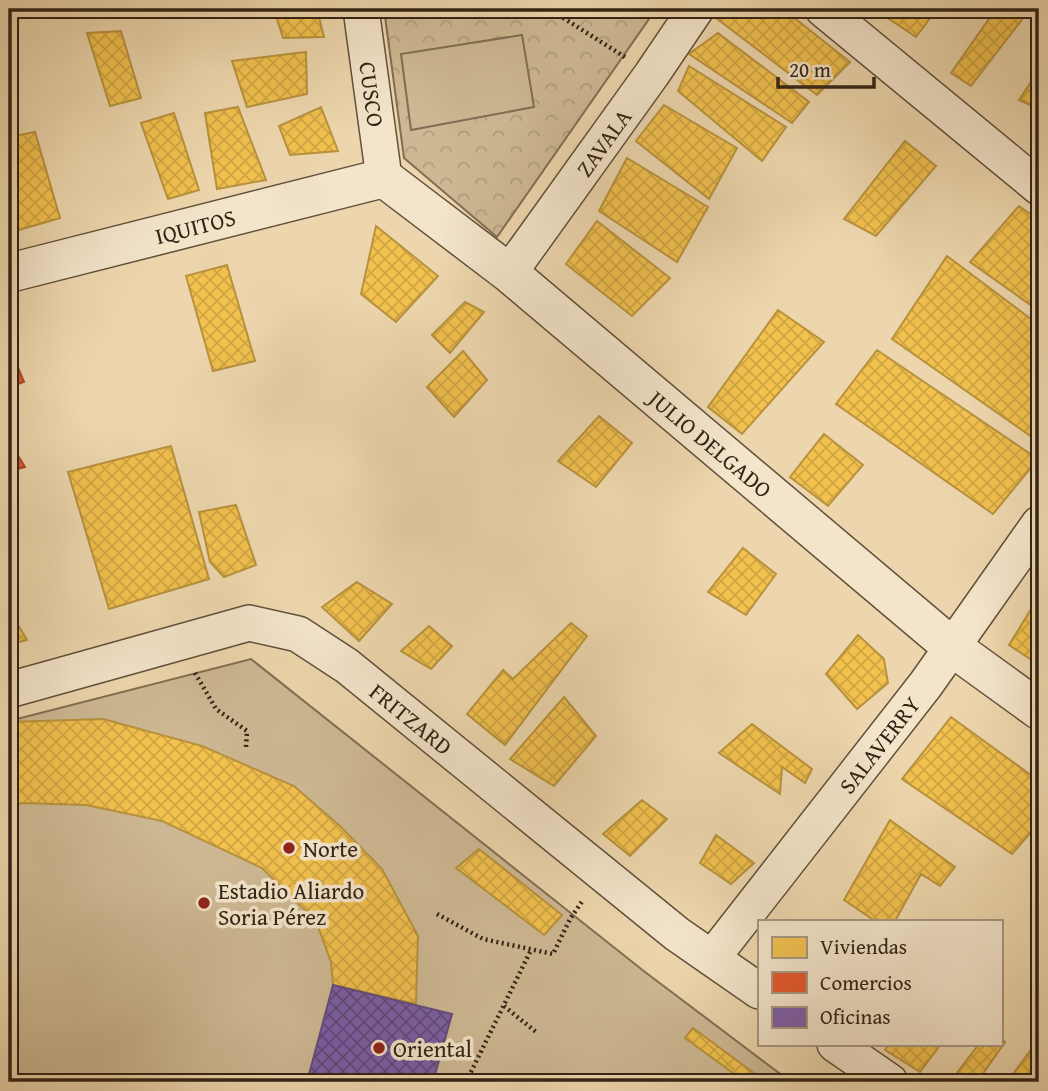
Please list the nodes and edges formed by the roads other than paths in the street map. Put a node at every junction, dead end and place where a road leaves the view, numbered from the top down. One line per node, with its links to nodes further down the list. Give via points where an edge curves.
1 (361, 9): 4 (street, CUSCO)
2 (696, 9): 7 (street, ZAVALA)
3 (823, 9): 5 (street)
4 (384, 178): 6 (street, IQUITOS); 7 (street, JULIO DELGADO)
5 (1039, 187)
6 (9, 273)
7 (509, 273): 9 (street, JULIO DELGADO)
8 (1039, 524): 9 (street, SALAVERRY)
9 (952, 647): 11 (street, JULIO DELGADO); 12 (street, SALAVERRY)
10 (9, 690): 12 (street, FRITZARD, via 249,623 298,634 347,666)
11 (1039, 710)
12 (712, 958): 13 (street, FRITZARD)
13 (758, 990)
14 (838, 1046): 15 (street)
15 (890, 1082)

